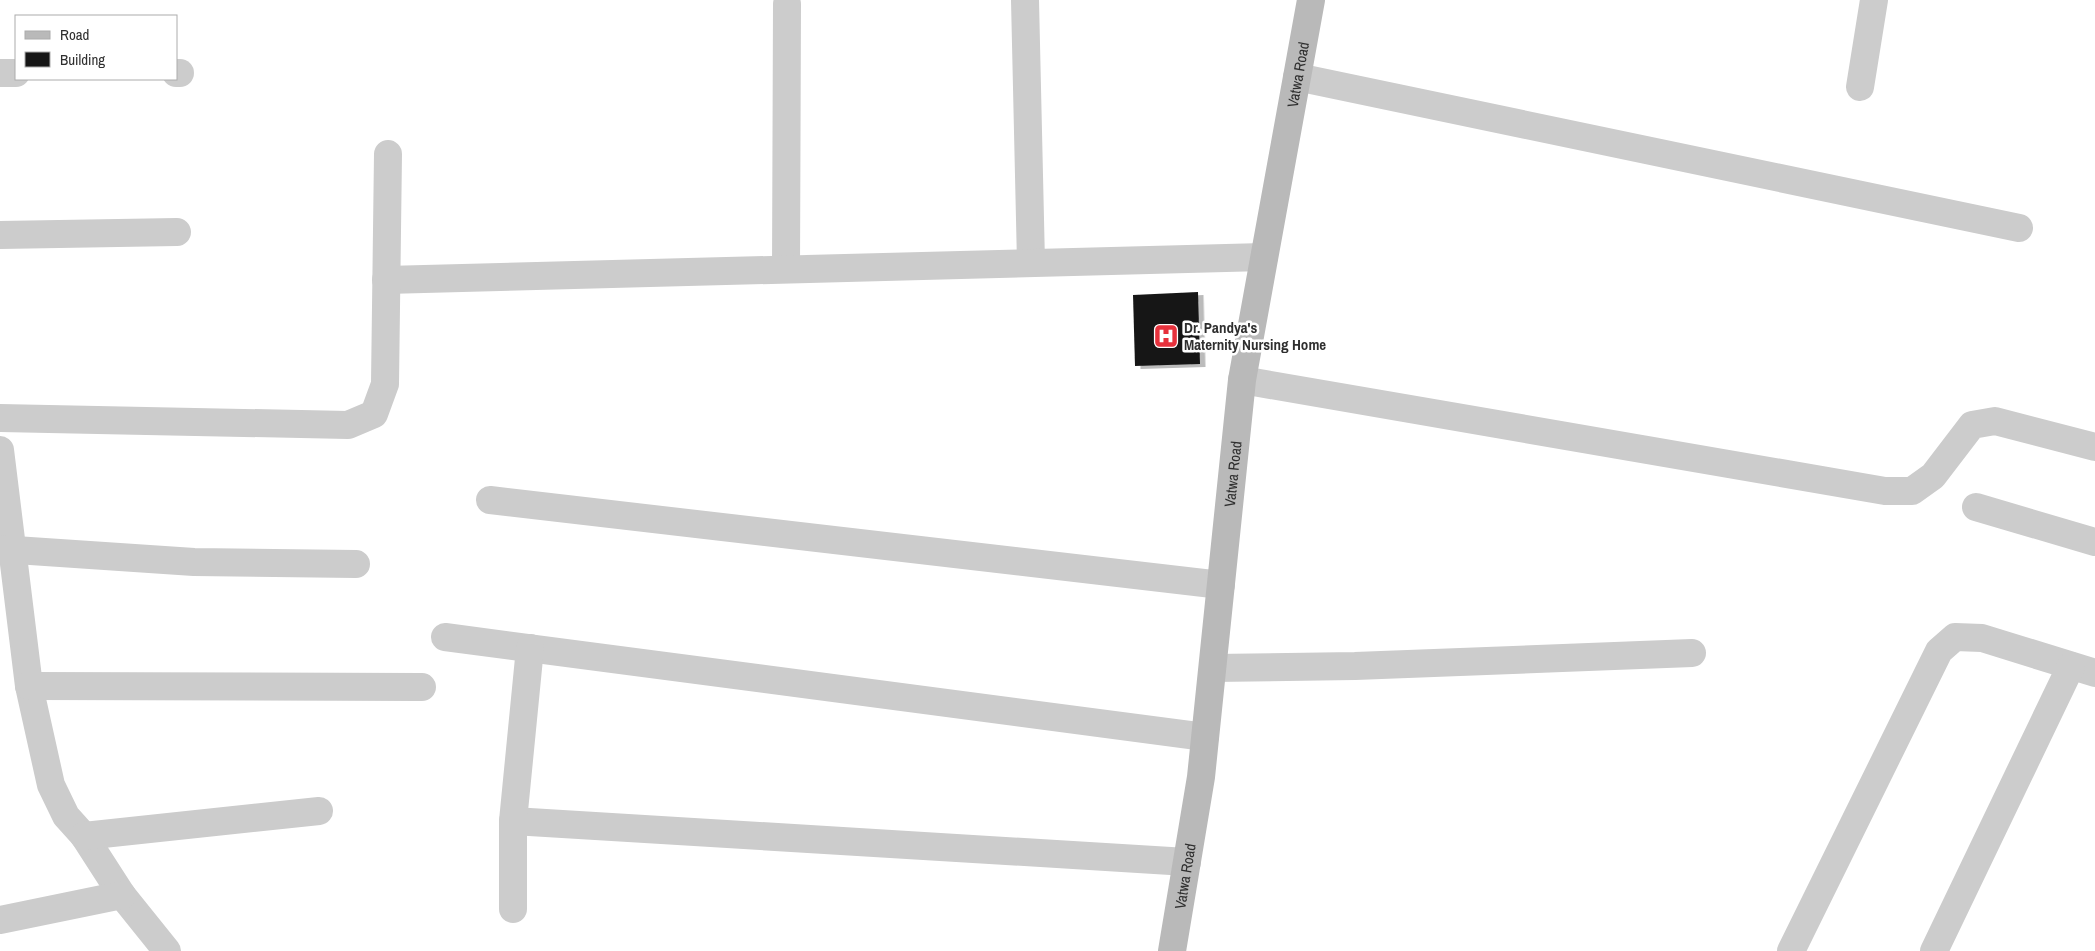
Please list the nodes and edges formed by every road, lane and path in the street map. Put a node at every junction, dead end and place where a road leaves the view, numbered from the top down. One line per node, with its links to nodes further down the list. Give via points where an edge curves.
1 (1025, 0): 14 (street)
2 (1311, 0): 7 (main road, Vatwa Road)
3 (1874, 0): 8 (street)
4 (787, 4): 15 (street)
5 (0, 73): 6 (street)
6 (15, 73)
7 (1297, 77): 10 (street); 13 (main road, Vatwa Road)
8 (1860, 88)
9 (388, 154): 16 (street)
10 (2019, 228)
11 (177, 232): 12 (street)
12 (0, 235)
13 (1264, 257): 14 (street); 17 (main road, Vatwa Road)
14 (1031, 263): 15 (street)
15 (786, 269): 16 (street)
16 (386, 280): 18 (street, via 384,384 374,414 348,425)
17 (1242, 380): 19 (street, via 1885,491 1912,491 1933,476 1972,426 1995,421); 26 (main road, Vatwa Road)
18 (0, 418)
19 (2095, 447)
20 (0, 450): 24 (street)
21 (490, 500): 26 (street)
22 (1976, 507): 23 (street)
23 (2095, 542)
24 (6, 550): 25 (street, via 194,562); 32 (street)
25 (356, 564)
26 (1221, 586): 30 (main road, Vatwa Road)
27 (444, 637): 28 (street)
28 (530, 648): 34 (street); 36 (street)
29 (1692, 653): 30 (street)
30 (1213, 668): 34 (main road, Vatwa Road)
31 (2083, 669): 44 (street, via 1982,638 1955,637 1939,651); 45 (street)
32 (30, 686): 33 (street); 37 (street, via 51,785 66,816)
33 (422, 687)
34 (1205, 737): 38 (main road, Vatwa Road)
35 (319, 812): 37 (street)
36 (513, 821): 38 (street); 40 (street)
37 (84, 836): 39 (street)
38 (1186, 862): 43 (main road, Vatwa Road)
39 (122, 896): 41 (street); 42 (street)
40 (513, 909)
41 (0, 920)
42 (166, 951)
43 (1172, 951)
44 (1791, 951)
45 (1934, 951)

